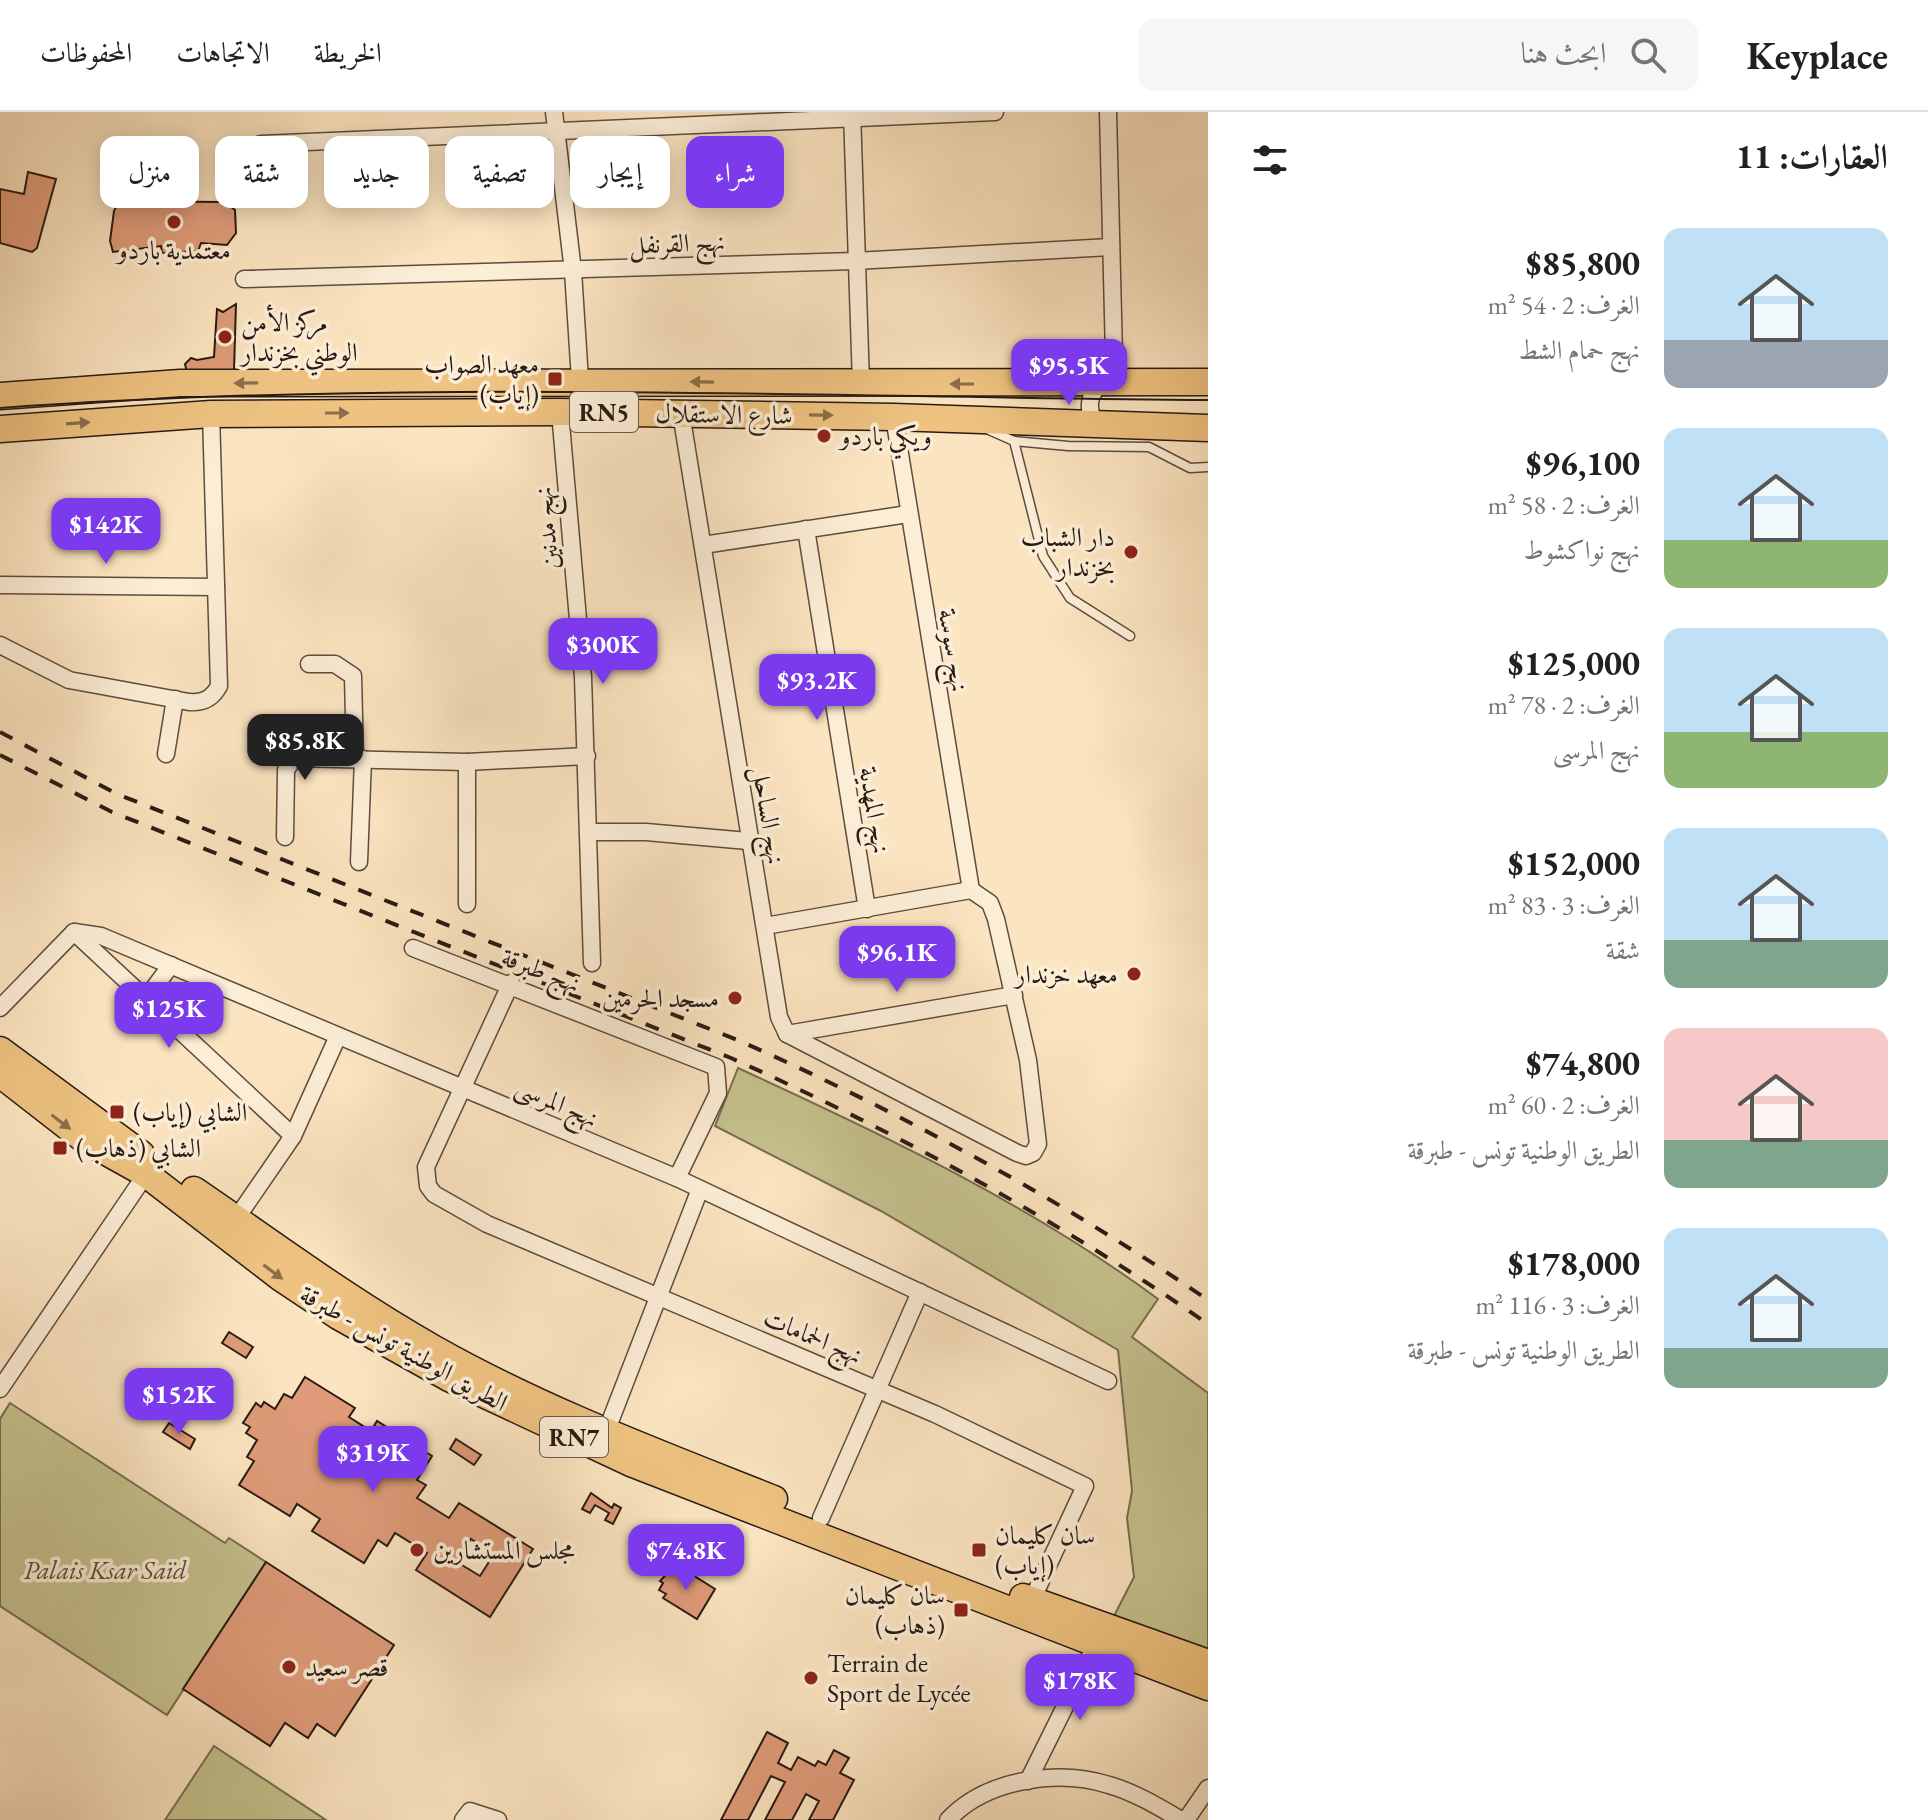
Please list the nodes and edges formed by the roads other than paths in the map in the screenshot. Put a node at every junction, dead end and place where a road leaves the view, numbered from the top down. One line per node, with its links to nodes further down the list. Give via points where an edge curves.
1 (554, 112): 7 (street)
2 (995, 112): 4 (street)
3 (1108, 112): 9 (street)
4 (852, 115): 5 (street); 10 (street)
5 (759, 116): 6 (street)
6 (672, 119): 7 (street)
7 (556, 130): 8 (street); 11 (street)
8 (308, 142)
9 (1110, 247): 10 (street, نهج القرنفل); 14 (street, via 1114,356)
10 (855, 261): 11 (street, نهج القرنفل); 16 (street)
11 (573, 271): 12 (street, نهج القرنفل); 13 (street)
12 (244, 279)
13 (580, 380): 16 (main road, شارع الاستقلال / RN5, one-way to 13); 17 (main road, شارع الاستقلال / RN5, one-way to 17, via 180,383)
14 (1102, 382): 15 (main road, شارع الاستقلال / RN5); 16 (main road, شارع الاستقلال / RN5, one-way to 16); 23 (street, via 1092,390 1089,404 1093,419)
15 (1208, 382)
16 (861, 384)
17 (0, 396)
18 (560, 412): 19 (main road, شارع الاستقلال / RN5); 20 (main road, شارع الاستقلال / RN5, one-way to 18); 39 (street, نهج مدنين)
19 (681, 413): 21 (main road, شارع الاستقلال / RN5, one-way to 21); 31 (street, نهج الساحل)
20 (211, 414): 25 (main road, شارع الاستقلال / RN5, one-way to 20); 33 (street)
21 (894, 417): 22 (main road, شارع الاستقلال / RN5); 29 (street, نهج سوسة)
22 (962, 420): 23 (main road, شارع الاستقلال / RN5); 27 (lane)
23 (1105, 426): 26 (main road, شارع الاستقلال / RN5)
24 (1208, 428): 26 (main road, شارع الاستقلال / RN5)
25 (0, 429)
26 (1149, 437): 27 (lane, via 1068,446); 28 (lane, via 1190,468)
27 (1014, 441): 34 (lane, via 1043,556 1070,598)
28 (1208, 467)
29 (908, 514): 30 (street); 46 (street, نهج سوسة)
30 (806, 529): 31 (street); 48 (street, نهج المهدية)
31 (703, 545): 44 (street, نهج الساحل)
32 (0, 585): 33 (street)
33 (216, 587): 37 (street, via 219,686 200,702)
34 (1130, 636)
35 (0, 645): 37 (street, via 69,680)
36 (309, 664): 40 (street, via 335,664 353,676)
37 (175, 699): 38 (street)
38 (166, 754)
39 (587, 756): 41 (street); 42 (street, نهج مدنين)
40 (359, 758): 41 (street); 43 (street, via 289,761); 45 (street)
41 (467, 762): 47 (street)
42 (590, 832): 44 (street); 52 (street, نهج مدنين)
43 (285, 837)
44 (748, 841): 49 (street, نهج الساحل)
45 (359, 862)
46 (971, 890): 48 (street); 55 (street, via 990,903)
47 (467, 904)
48 (867, 909): 49 (street)
49 (765, 926): 58 (street, نهج الساحل, via 779,1017)
50 (74, 932): 53 (street, نهج المرسى, via 101,936); 56 (street); 57 (street)
51 (413, 948): 54 (street, نهج طبرقة)
52 (592, 963)
53 (171, 965): 56 (street); 59 (street, نهج المرسى)
54 (511, 983): 62 (street); 65 (street, نهج طبرقة, via 716,1067 718,1093)
55 (1014, 995): 58 (street); 58 (street, via 1038,1144 1026,1156)
56 (145, 1000): 63 (street)
57 (0, 1008)
58 (787, 1034)
59 (338, 1036): 62 (street, نهج المرسى); 63 (street)
60 (0, 1050): 67 (main road, الطريق الوطنية تونس - طبرقة / RN7)
61 (0, 1074): 64 (main road, الطريق الوطنية تونس - طبرقة / RN7, one-way to 64, via 85,1140)
62 (460, 1087): 65 (street, نهج المرسى); 69 (street, نهج الحمامات, via 426,1167 434,1194 487,1224)
63 (293, 1136): 67 (street)
64 (146, 1174): 71 (street); 76 (main road, الطريق الوطنية تونس - طبرقة / RN7, one-way to 76, via 281,1278 461,1384 633,1464)
65 (677, 1178): 66 (street, نهج المرسى)
66 (700, 1189): 68 (street, نهج المرسى); 69 (street)
67 (236, 1219): 73 (main road, الطريق الوطنية تونس - طبرقة / RN7, via 429,1346)
68 (920, 1292): 70 (street, نهج المرسى); 72 (street)
69 (659, 1297): 72 (street, نهج الحمامات); 73 (street)
70 (1108, 1381)
71 (0, 1389)
72 (877, 1389): 74 (street); 75 (street, نهج الحمامات, via 1085,1486)
73 (606, 1432): 74 (main road, الطريق الوطنية تونس - طبرقة / RN7)
74 (821, 1518): 75 (main road, الطريق الوطنية تونس - طبرقة / RN7)
75 (1032, 1600): 77 (main road, الطريق الوطنية تونس - طبرقة / RN7)
76 (1096, 1644): 78 (main road, الطريق الوطنية تونس - طبرقة / RN7); 79 (street)
77 (1208, 1663)
78 (1208, 1687)
79 (1028, 1781): 83 (street, via 985,1794); 84 (street, via 1111,1785)
80 (1208, 1788): 84 (street)
81 (463, 1820): 82 (street, via 476,1811)
82 (498, 1820)
83 (948, 1820)
84 (1184, 1820)

